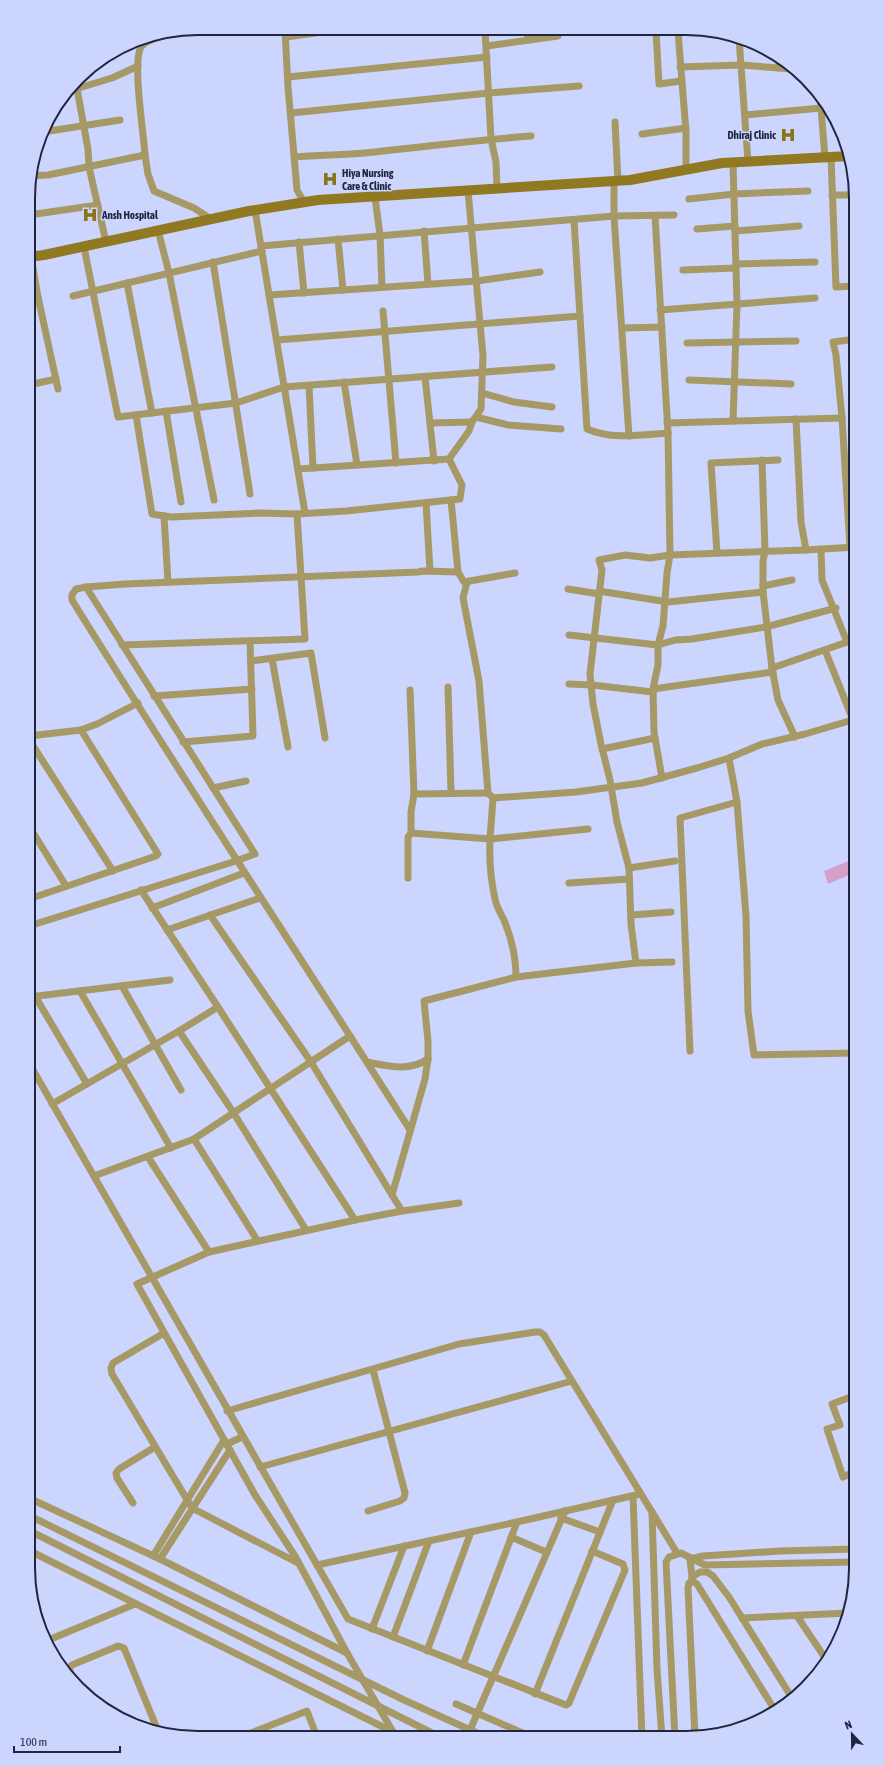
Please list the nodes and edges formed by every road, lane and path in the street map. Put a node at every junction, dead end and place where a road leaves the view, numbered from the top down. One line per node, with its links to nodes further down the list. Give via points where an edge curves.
1 (286, 35): 8 (street)
2 (305, 35): 8 (street)
3 (486, 35): 12 (street)
4 (528, 35): 9 (street)
5 (656, 35): 21 (street, via 659,84)
6 (678, 35): 17 (street)
7 (558, 36): 9 (street)
8 (286, 38): 20 (street)
9 (528, 40): 12 (street)
10 (144, 44): 16 (street)
11 (739, 44): 15 (street)
12 (487, 46): 13 (street)
13 (487, 57): 20 (street); 25 (street)
14 (779, 64): 18 (street)
15 (741, 65): 17 (street); 18 (street); 28 (street)
16 (138, 66): 22 (street, via 112,78); 37 (street)
17 (680, 67): 21 (street)
18 (779, 68): 19 (street)
19 (784, 68)
20 (288, 76): 27 (street)
21 (682, 81): 32 (street)
22 (81, 85)
23 (579, 86): 25 (street)
24 (77, 89): 31 (street)
25 (489, 93): 27 (street); 36 (street)
26 (821, 108): 28 (street); 40 (street)
27 (291, 113): 39 (street)
28 (745, 115): 42 (street)
29 (120, 120): 31 (street)
30 (615, 122): 46 (street)
31 (84, 126): 33 (street); 43 (street)
32 (686, 128): 34 (street); 44 (street)
33 (49, 131)
34 (642, 134)
35 (531, 136): 36 (street)
36 (491, 139): 39 (street, via 362,153); 47 (street, via 496,162)
37 (145, 155): 43 (street); 62 (street, via 154,191 194,208)
38 (843, 156): 40 (street)
39 (295, 157): 55 (street, via 297,190)
40 (828, 157): 42 (street); 51 (street)
41 (733, 162): 42 (street); 44 (street); 50 (street)
42 (748, 162)
43 (89, 167): 45 (street); 56 (street)
44 (686, 170): 46 (street)
45 (36, 176)
46 (616, 181): 47 (street); 60 (street)
47 (497, 189): 48 (street)
48 (468, 191): 53 (street); 65 (street)
49 (808, 191): 50 (street)
50 (734, 194): 54 (street); 66 (street)
51 (832, 195): 52 (street); 87 (street, via 836,287)
52 (849, 195)
53 (375, 197): 55 (street); 70 (street)
54 (689, 199)
55 (304, 202): 57 (street)
56 (98, 205): 58 (street); 72 (street)
57 (255, 210): 62 (street); 75 (street)
58 (35, 214)
59 (674, 215): 61 (street)
60 (614, 216): 61 (street); 63 (street); 102 (street)
61 (655, 216): 97 (street)
62 (211, 219): 68 (street)
63 (574, 220): 65 (street); 99 (street)
64 (798, 226): 66 (street)
65 (472, 228): 69 (street); 83 (street)
66 (735, 228): 67 (street); 79 (street)
67 (697, 229)
68 (158, 230): 72 (street); 82 (street)
69 (424, 232): 70 (street); 86 (street)
70 (380, 235): 71 (street); 88 (street)
71 (338, 239): 73 (street); 89 (street)
72 (106, 242): 74 (street)
73 (300, 242): 75 (street); 91 (street)
74 (84, 247): 76 (street); 90 (street)
75 (262, 248): 77 (street); 92 (street)
76 (35, 256)
77 (213, 262): 82 (street); 123 (street)
78 (814, 262): 79 (street)
79 (736, 266): 80 (street); 96 (street)
80 (682, 270)
81 (540, 272): 83 (street)
82 (169, 273): 85 (street); 125 (street)
83 (477, 281): 86 (street); 100 (street)
84 (35, 282): 94 (street)
85 (127, 283): 90 (street); 127 (street)
86 (428, 284): 88 (street)
87 (849, 286)
88 (382, 287): 89 (street)
89 (343, 290): 91 (street)
90 (92, 291): 93 (street); 128 (street, via 118,417)
91 (304, 293): 92 (street)
92 (269, 295): 104 (street)
93 (73, 296)
94 (38, 297): 112 (street)
95 (815, 298): 96 (street)
96 (737, 304): 97 (street); 106 (street)
97 (660, 310): 101 (street)
98 (383, 311): 103 (street)
99 (580, 316): 100 (street); 137 (street, via 587,429 597,433)
100 (480, 323): 103 (street); 110 (street)
101 (662, 327): 102 (street); 134 (street)
102 (622, 328): 137 (street)
103 (384, 332): 104 (street); 113 (street)
104 (277, 340): 120 (street)
105 (849, 340): 129 (street, via 833,342)
106 (736, 341): 107 (street); 108 (street); 116 (street)
107 (796, 341)
108 (687, 343)
109 (552, 366): 110 (street)
110 (483, 373): 111 (street); 122 (street)
111 (425, 377): 113 (street); 133 (street)
112 (56, 379): 117 (street); 121 (street)
113 (390, 379): 115 (street); 142 (street)
114 (689, 380): 116 (street)
115 (344, 382): 119 (street); 143 (street)
116 (735, 382): 118 (street); 132 (street)
117 (35, 384)
118 (791, 384)
119 (309, 386): 120 (street); 144 (street)
120 (284, 387): 123 (street); 145 (street)
121 (58, 389)
122 (482, 393): 124 (street, via 514,402); 131 (street, via 481,409)
123 (236, 403): 125 (street); 146 (street)
124 (552, 407)
125 (196, 408): 126 (street); 147 (street)
126 (166, 411): 127 (street); 150 (street)
127 (152, 413): 128 (street)
128 (136, 415): 154 (street, via 152,514)
129 (842, 418): 130 (street); 149 (street)
130 (796, 419): 132 (street); 157 (street, via 801,522)
131 (474, 420): 133 (street); 135 (street); 138 (street)
132 (733, 421): 134 (street)
133 (430, 423): 141 (street)
134 (667, 423): 136 (street)
135 (561, 429)
136 (668, 433): 137 (street); 160 (street)
137 (630, 436)
138 (449, 460): 141 (street); 148 (street, via 462,485 460,499)
139 (762, 460): 140 (street); 158 (street); 159 (street, via 711,463)
140 (778, 460)
141 (434, 461): 142 (street)
142 (396, 463): 143 (street)
143 (357, 465): 144 (street)
144 (313, 468): 145 (street)
145 (298, 469): 152 (street)
146 (250, 494)
147 (214, 500)
148 (451, 500): 151 (street); 162 (street)
149 (849, 500)
150 (181, 502)
151 (426, 503): 152 (street); 161 (street)
152 (305, 513): 153 (street)
153 (297, 514): 154 (street); 164 (street)
154 (164, 516): 166 (street)
155 (849, 547): 156 (street)
156 (821, 549): 157 (street); 173 (street, via 822,580)
157 (806, 550): 158 (street)
158 (765, 551): 159 (street); 170 (street)
159 (717, 553): 160 (street)
160 (670, 555): 171 (street, via 650,558 625,555 599,560 602,570); 172 (street)
161 (430, 571): 162 (street); 164 (street)
162 (458, 572): 167 (street, via 464,582)
163 (515, 573): 167 (street)
164 (301, 576): 166 (street); 177 (street, via 305,639)
165 (792, 580): 170 (street)
166 (168, 582): 168 (street)
167 (467, 582): 211 (street, via 463,598 479,681)
168 (86, 587): 179 (street); 192 (street, via 76,589 72,600)
169 (568, 589): 171 (street)
170 (763, 589): 172 (street); 174 (street)
171 (599, 592): 172 (street); 176 (street)
172 (665, 602): 180 (street)
173 (835, 608): 174 (street); 178 (street)
174 (766, 627): 180 (street); 184 (street)
175 (569, 635): 176 (street)
176 (595, 638): 180 (street); 186 (street, via 590,674)
177 (250, 642): 179 (street); 183 (street)
178 (847, 642): 181 (street)
179 (122, 645): 191 (street)
180 (658, 645): 190 (street, via 658,665)
181 (825, 650): 184 (street); 193 (street)
182 (272, 659): 183 (street); 198 (street, via 311,653); 201 (street)
183 (251, 661): 188 (street)
184 (772, 670): 190 (street); 197 (street, via 778,700)
185 (569, 684): 186 (street)
186 (592, 685): 190 (street); 203 (street)
187 (448, 687): 209 (street)
188 (252, 689): 191 (street); 200 (street, via 254,736)
189 (410, 690): 210 (street)
190 (653, 691): 199 (street)
191 (154, 696): 200 (street)
192 (138, 703): 195 (street); 217 (street)
193 (849, 705)
194 (849, 721): 197 (street)
195 (81, 730): 196 (street); 220 (street, via 157,851 156,856)
196 (35, 735)
197 (795, 737): 204 (street, via 762,744)
198 (325, 738)
199 (655, 738): 203 (street); 205 (street)
200 (183, 742): 207 (street)
201 (288, 747)
202 (35, 749): 220 (street)
203 (602, 749): 208 (street)
204 (729, 758): 205 (street); 212 (street)
205 (662, 778): 208 (street)
206 (246, 781): 207 (street)
207 (213, 788): 217 (street, via 255,854)
208 (611, 788): 211 (street); 219 (street)
209 (451, 793): 210 (street); 211 (street)
210 (414, 794): 214 (street)
211 (491, 796): 216 (street)
212 (737, 802): 247 (street, via 680,818); 248 (street, via 746,916 748,1011 754,1055)
213 (588, 829): 216 (street)
214 (411, 833): 216 (street); 222 (street, via 408,837)
215 (35, 836): 225 (street)
216 (490, 839): 237 (street, via 497,905 509,938)
217 (236, 861): 221 (street); 226 (street)
218 (675, 861): 219 (street)
219 (629, 868): 223 (street)
220 (113, 871): 225 (street)
221 (244, 873): 228 (street); 229 (street)
222 (408, 878)
223 (629, 879): 224 (street); 232 (street)
224 (570, 883)
225 (66, 886): 227 (street)
226 (141, 890): 229 (street); 233 (street)
227 (35, 897)
228 (260, 898): 231 (street); 245 (street)
229 (152, 908): 234 (street)
230 (670, 912): 232 (street)
231 (210, 915): 234 (street); 250 (street)
232 (632, 915): 236 (street)
233 (35, 924)
234 (167, 930): 243 (street)
235 (672, 962): 236 (street)
236 (636, 963): 237 (street)
237 (516, 977): 249 (street, via 424,1001)
238 (170, 980): 239 (street)
239 (122, 986): 240 (street); 246 (street)
240 (80, 991): 241 (street); 252 (street)
241 (35, 996)
242 (35, 1001): 254 (street)
243 (218, 1007): 244 (street); 255 (street)
244 (179, 1031): 246 (street); 258 (street)
245 (350, 1036): 250 (street); 251 (street)
246 (156, 1044): 252 (street); 256 (street)
247 (690, 1051)
248 (849, 1053)
249 (428, 1058): 251 (street, via 420,1064 402,1068); 259 (street, via 425,1079)
250 (311, 1062): 255 (street); 264 (street)
251 (367, 1062): 259 (street)
252 (122, 1064): 254 (street); 261 (street)
253 (35, 1075): 257 (street)
254 (87, 1084): 257 (street)
255 (270, 1088): 258 (street); 267 (street)
256 (181, 1090)
257 (52, 1104): 263 (street)
258 (233, 1112): 260 (street); 268 (street)
259 (410, 1130): 264 (street)
260 (194, 1138): 261 (street); 269 (street)
261 (170, 1148): 262 (street)
262 (148, 1157): 263 (street); 270 (street)
263 (94, 1176): 271 (street)
264 (392, 1195): 266 (street)
265 (459, 1203): 266 (street)
266 (402, 1212): 267 (street)
267 (354, 1220): 268 (street)
268 (306, 1230): 269 (street)
269 (257, 1240): 270 (street)
270 (209, 1252): 271 (street)
271 (151, 1278): 272 (street, via 138,1284); 276 (street)
272 (164, 1333): 279 (street); 280 (street, via 113,1362 111,1368 112,1374)
273 (373, 1370): 274 (street, via 459,1344 540,1332); 276 (street); 277 (street)
274 (572, 1381): 277 (street); 283 (street)
275 (849, 1397): 282 (street, via 832,1404 840,1425 827,1429 843,1477)
276 (227, 1411): 278 (street)
277 (389, 1432): 281 (street); 290 (street, via 405,1493 404,1498)
278 (242, 1437): 279 (street); 281 (street)
279 (227, 1445): 287 (street); 289 (street); 310 (street)
280 (155, 1447): 287 (street); 288 (street, via 116,1473)
281 (260, 1467): 311 (street)
282 (849, 1474)
283 (640, 1494): 284 (street); 292 (street)
284 (633, 1496): 285 (street); 342 (street)
285 (613, 1500): 291 (street); 297 (street)
286 (35, 1501): 307 (street)
287 (187, 1501): 289 (street); 307 (street)
288 (132, 1503)
289 (192, 1508): 307 (street); 310 (street)
290 (368, 1511)
291 (565, 1511): 294 (street); 295 (street)
292 (652, 1512): 305 (street); 343 (street)
293 (35, 1518): 326 (street)
294 (561, 1518): 297 (street); 304 (street)
295 (517, 1522): 296 (street); 299 (street)
296 (471, 1532): 300 (street); 320 (street)
297 (600, 1532): 303 (street)
298 (35, 1534): 330 (street)
299 (511, 1537): 304 (street); 323 (street)
300 (428, 1541): 301 (street); 318 (street)
301 (404, 1546): 311 (street); 317 (street)
302 (849, 1549): 308 (street, via 780,1551)
303 (592, 1551): 327 (street); 327 (street, via 623,1564 625,1570 569,1703 561,1705)
304 (546, 1552): 325 (street)
305 (677, 1553): 308 (street); 344 (street, via 666,1562)
306 (35, 1554): 313 (street)
307 (156, 1557): 321 (street)
308 (690, 1559): 309 (street, via 704,1565); 312 (street)
309 (849, 1562)
310 (298, 1563): 321 (street)
311 (317, 1565): 317 (street, via 348,1619)
312 (692, 1579): 316 (street, via 700,1572 713,1576); 331 (street); 345 (street, via 688,1588)
313 (136, 1604): 319 (street); 336 (street)
314 (842, 1614): 315 (street)
315 (797, 1616): 316 (street); 322 (street)
316 (742, 1618): 328 (street)
317 (372, 1629): 318 (street)
318 (392, 1637): 320 (street)
319 (51, 1639)
320 (427, 1651): 323 (street)
321 (347, 1653): 326 (street)
322 (824, 1656)
323 (463, 1665): 325 (street)
324 (69, 1668): 333 (street, via 122,1646)
325 (492, 1677): 327 (street); 332 (street)
326 (363, 1680): 330 (street); 339 (street)
327 (535, 1694)
328 (790, 1694)
329 (456, 1704): 332 (street)
330 (378, 1706): 337 (street); 338 (street)
331 (773, 1706)
332 (477, 1713): 340 (street); 341 (street)
333 (155, 1725)
334 (261, 1731): 335 (street, via 307,1711)
335 (315, 1731)
336 (387, 1731)
337 (393, 1731)
338 (428, 1731)
339 (462, 1731)
340 (469, 1731)
341 (518, 1731)
342 (642, 1731)
343 (661, 1731)
344 (675, 1731)
345 (694, 1731)

